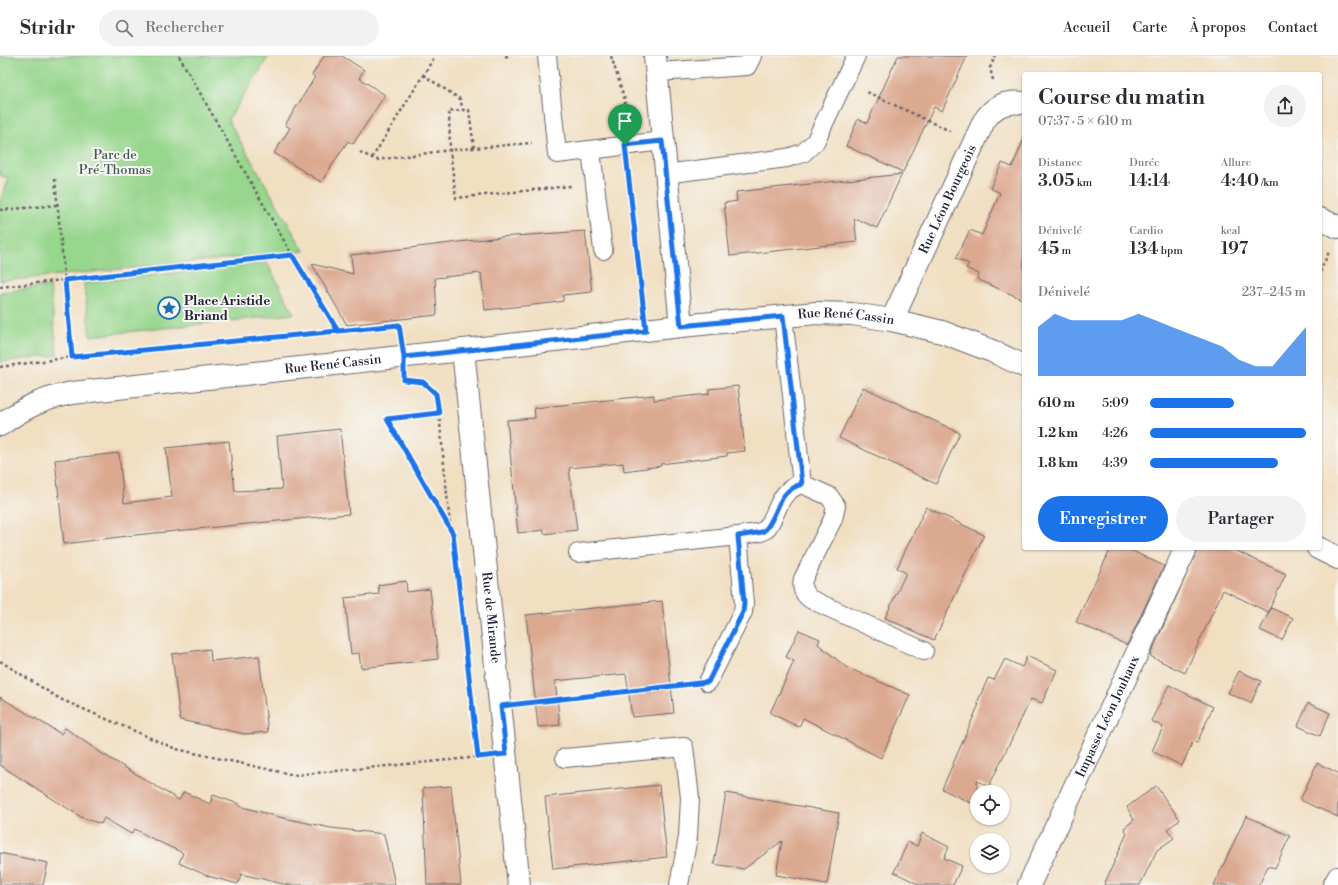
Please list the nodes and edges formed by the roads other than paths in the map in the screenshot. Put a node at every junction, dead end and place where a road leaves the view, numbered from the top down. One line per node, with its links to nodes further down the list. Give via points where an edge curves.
1 (546, 56): 7 (lane, via 557,154)
2 (752, 56): 4 (lane, via 747,66)
3 (856, 56): 8 (lane, via 815,142 804,153 786,158)
4 (656, 64): 6 (street)
5 (1022, 103): 13 (street, Rue Léon Bourgeois, via 1008,102 993,108 984,121)
6 (662, 141): 7 (lane); 8 (street)
7 (591, 151): 11 (lane)
8 (665, 174): 14 (street)
9 (1322, 220): 10 (street)
10 (1338, 226)
11 (603, 250)
12 (783, 316): 13 (street, Rue René Cassin, via 816,313 852,314); 14 (street, Rue René Cassin); 18 (lane)
13 (892, 320): 16 (street, Rue René Cassin, via 942,332)
14 (681, 326): 15 (street, Rue René Cassin)
15 (463, 350): 17 (street, Rue René Cassin, via 72,393 46,398 23,409); 27 (street, Rue de Mirande)
16 (1022, 365)
17 (0, 425)
18 (802, 484): 19 (lane, via 784,493 766,529); 24 (lane, via 829,496 836,506 833,519 803,579 804,594)
19 (738, 536): 22 (lane); 25 (lane, via 743,612)
20 (1185, 550): 29 (street, Impasse Léon Jouhaux)
21 (1322, 550): 23 (street)
22 (578, 553)
23 (1338, 558)
24 (924, 651)
25 (708, 682)
26 (565, 758): 28 (lane, via 684,747 690,798 688,837)
27 (519, 885)
28 (679, 885)
29 (1029, 885)

